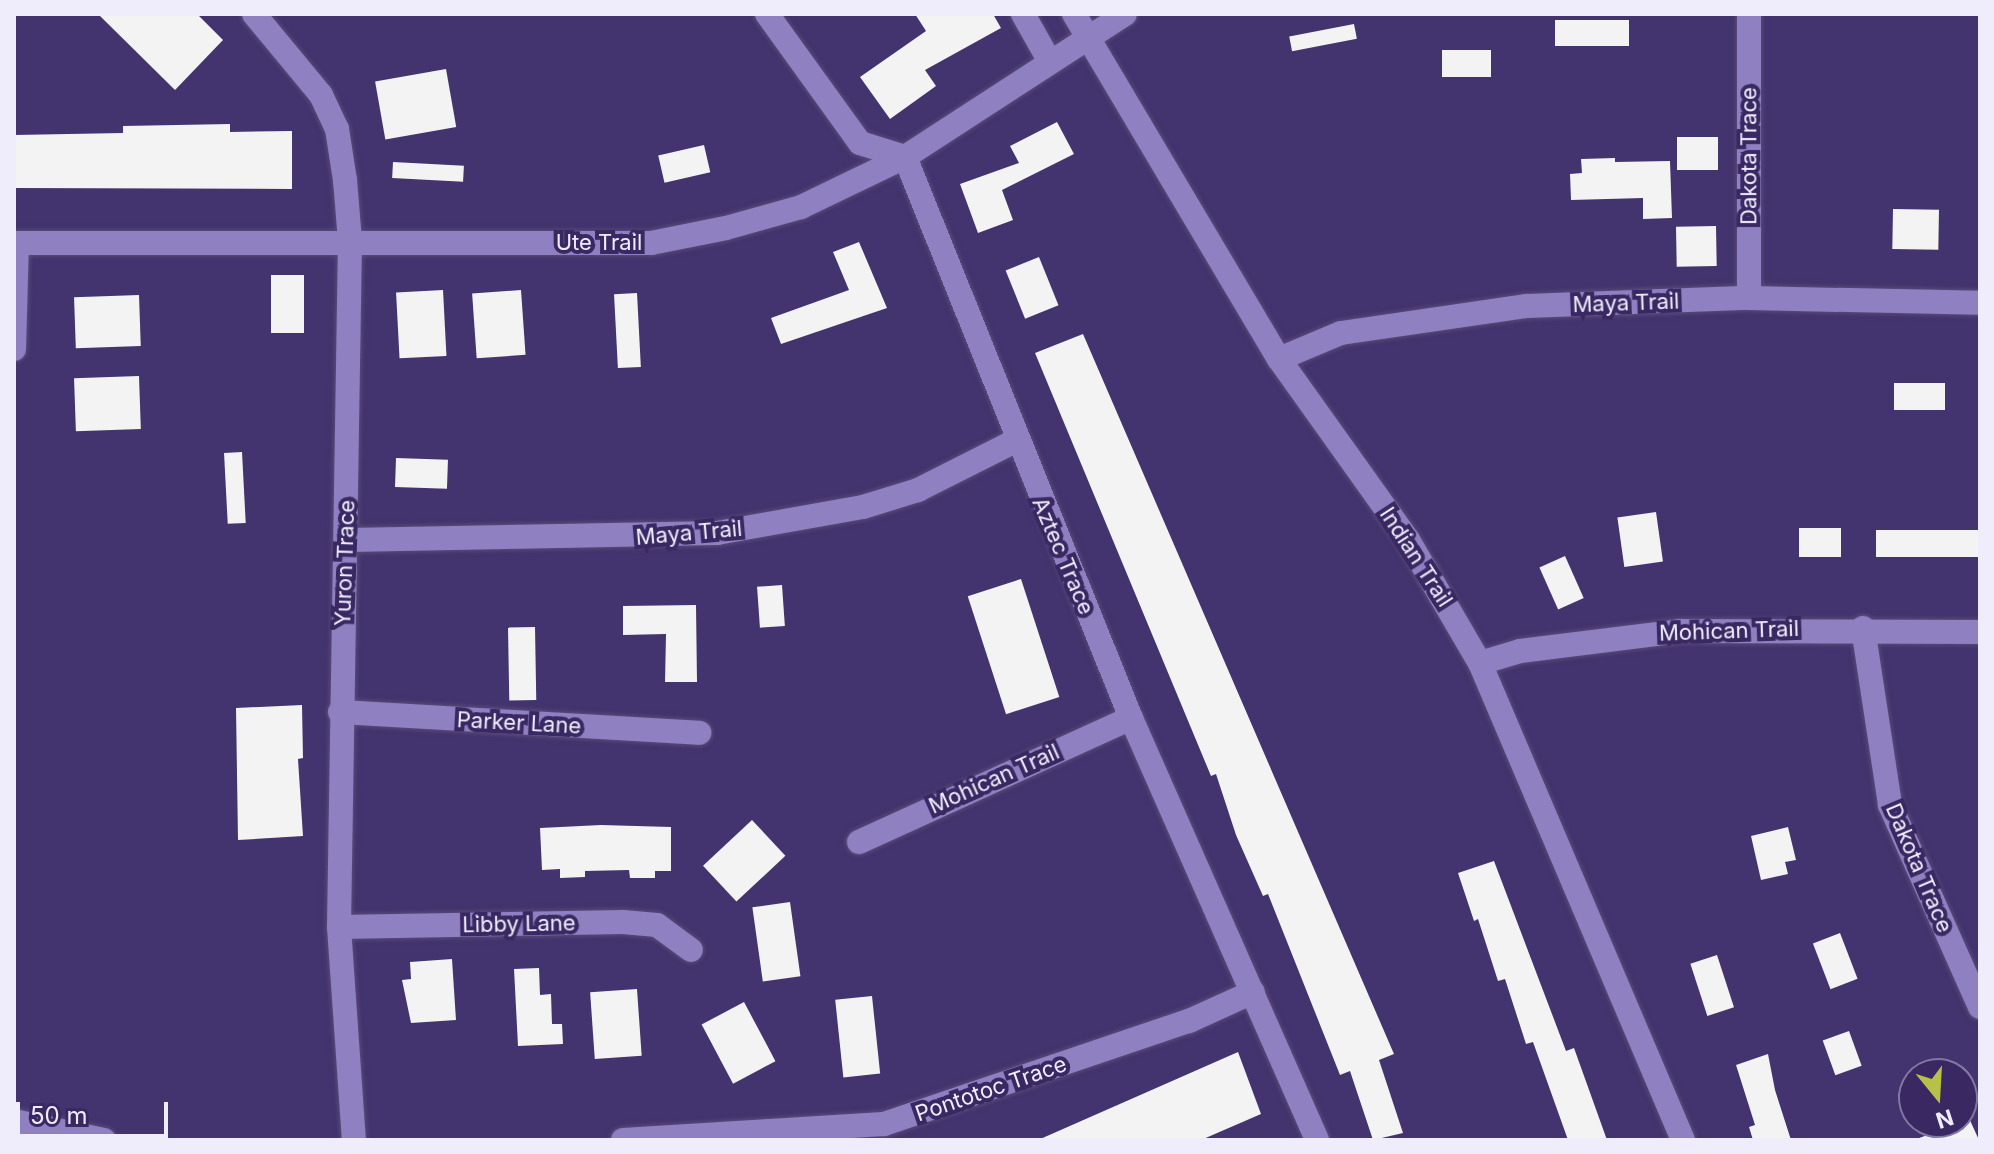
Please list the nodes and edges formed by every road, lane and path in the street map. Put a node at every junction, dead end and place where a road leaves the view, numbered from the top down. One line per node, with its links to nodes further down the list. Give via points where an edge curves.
1 (254, 14): 10 (street, Yuron Trace, via 321,95 337,129)
2 (767, 14): 9 (street, via 860,143)
3 (1023, 14): 8 (street)
4 (1074, 14): 7 (street, Indian Trail)
5 (1125, 14): 7 (street, Ute Trail)
6 (1749, 14): 12 (street, Dakota Trace)
7 (1087, 37): 8 (street, Ute Trail); 15 (street, Indian Trail)
8 (1050, 62): 9 (street, Ute Trail)
9 (905, 157): 10 (street, Ute Trail, via 801,207 651,243); 16 (street, Aztec Trace)
10 (350, 241): 11 (street, Ute Trail); 17 (street, Yuron Trace, via 345,336)
11 (16, 243): 14 (street)
12 (1749, 298): 13 (street, Maya Trail); 15 (street, Maya Trail, via 1527,306 1416,319 1341,333)
13 (1980, 303)
14 (14, 349)
15 (1279, 359): 20 (street, Indian Trail, via 1408,540)
16 (1015, 441): 17 (street, Maya Trail, via 966,469 891,498 717,533); 22 (street, Aztec Trace)
17 (347, 540): 21 (street, Yuron Trace)
18 (1863, 628): 19 (street, Mohican Trail); 20 (street, Mohican Trail, via 1627,635 1520,651); 28 (street, Dakota Trace, via 1890,805)
19 (1980, 632)
20 (1480, 663): 35 (street, Indian Trail)
21 (340, 712): 23 (street, Parker Lane); 25 (street, Yuron Trace)
22 (1131, 718): 24 (street, Mohican Trail); 27 (street, Aztec Trace)
23 (699, 733)
24 (859, 842)
25 (339, 927): 26 (street, Libby Lane, via 623,922 657,925); 32 (street, Yuron Trace)
26 (691, 950)
27 (1253, 992): 30 (street, Pontotoc Trace, via 1189,1021 919,1115); 34 (street, Aztec Trace)
28 (1980, 1007)
29 (14, 1121): 31 (street)
30 (773, 1137): 33 (street, Pontotoc Trace)
31 (104, 1140)
32 (354, 1140)
33 (623, 1140)
34 (1317, 1140)
35 (1683, 1140)

